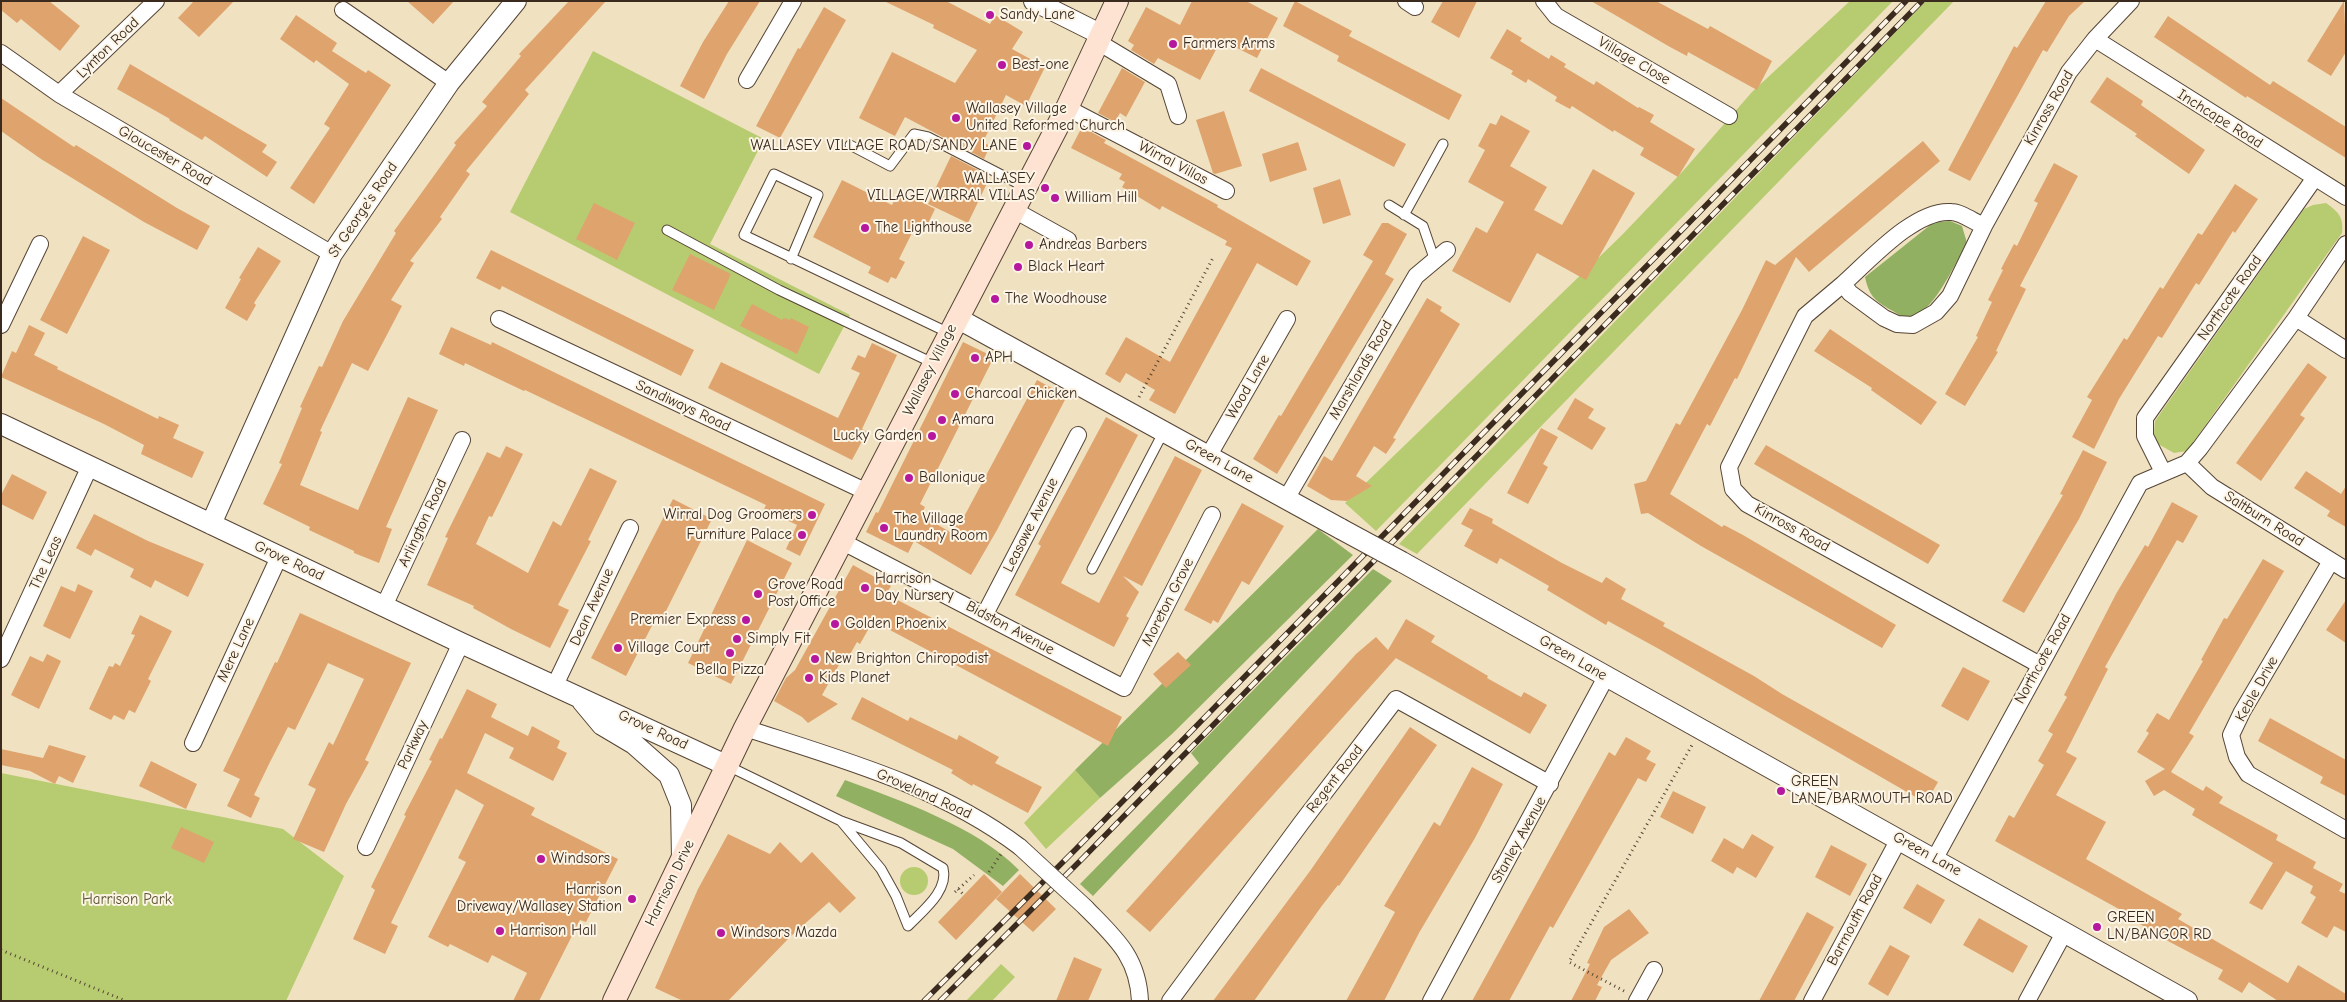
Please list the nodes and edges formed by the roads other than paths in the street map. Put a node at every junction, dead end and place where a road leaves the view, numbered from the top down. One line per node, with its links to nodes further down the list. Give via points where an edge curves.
1 (156, 1): 14 (street, Lynton Road)
2 (516, 1): 13 (street, St George's Road)
3 (793, 1): 12 (street)
4 (1034, 1): 9 (street)
5 (1117, 1): 9 (main road, Wallasey Village)
6 (1544, 1): 17 (street, Village Close, via 1556,16)
7 (2131, 1): 10 (street, Kinross Road)
8 (343, 10): 13 (street)
9 (1100, 39): 15 (main road, Wallasey Village); 16 (street, via 1168,84)
10 (2094, 39): 20 (street, Inchcape Road); 27 (street, Kinross Road, via 2069,72)
11 (1, 53): 14 (street, Gloucester Road)
12 (747, 80)
13 (449, 82): 32 (street, St George's Road)
14 (59, 94): 32 (street, Gloucester Road)
15 (1067, 108): 21 (main road, Wallasey Village); 22 (street, Wirral Villas)
16 (1178, 116)
17 (1729, 116)
18 (1443, 144): 26 (lane)
19 (850, 145): 21 (lane, via 890,166 914,134 928,136)
20 (2314, 179): 23 (street, Inchcape Road); 50 (street, Northcote Road, via 2145,418 2144,436)
21 (1026, 187): 25 (main road, Wallasey Village)
22 (1226, 191)
23 (2346, 197)
24 (1389, 205): 26 (lane)
25 (1014, 210): 29 (street); 40 (main road, Wallasey Village)
26 (1404, 214): 33 (lane, via 1423,226)
27 (1984, 226): 35 (street, Kinross Road, via 1952,212 1928,216 1908,227); 35 (street, Kinross Road, via 1950,296 1936,312 1913,325 1897,324 1884,318)
28 (667, 230): 42 (lane, via 779,290)
29 (1068, 240)
30 (40, 244): 39 (street)
31 (2346, 244): 36 (street)
32 (332, 254): 54 (street, St George's Road)
33 (1441, 255): 52 (street, Marshlands Road, via 1416,276)
34 (791, 259): 34 (lane, via 744,235 774,174 818,195); 40 (lane)
35 (1843, 284): 65 (street, Kinross Road, via 1805,316 1729,467 1733,489 1747,504)
36 (2296, 318): 41 (street); 48 (street)
37 (499, 319): 51 (street, Sandiways Road)
38 (1287, 319): 47 (street, Wood Lane)
39 (1, 325)
40 (953, 325): 42 (main road, Wallasey Village); 44 (street, Green Lane)
41 (2346, 350)
42 (933, 363): 51 (main road, Wallasey Village)
43 (1, 424): 49 (street, Grove Road)
44 (1164, 431): 47 (street, Green Lane); 59 (lane)
45 (1078, 435): 62 (street, Leasowe Avenue)
46 (462, 440): 61 (street, Arlington Road)
47 (1209, 456): 52 (street, Green Lane)
48 (2187, 463): 50 (street, Northcote Road); 58 (street, Saltburn Road, via 2212,488)
49 (90, 466): 54 (street, Grove Road); 64 (street, The Leas)
50 (2163, 472): 65 (street, Northcote Road, via 2140,483)
51 (867, 492): 56 (main road, Wallasey Village)
52 (1286, 498): 66 (street, Green Lane, bridge)
53 (1212, 515): 68 (street, Moreton Grove)
54 (211, 524): 57 (street, Grove Road)
55 (630, 528): 67 (street, Dean Avenue)
56 (842, 541): 62 (street, Bidston Avenue); 70 (main road, Wallasey Village)
57 (279, 557): 61 (street, Grove Road); 71 (street, Mere Lane)
58 (2331, 561): 60 (street, Saltburn Road); 75 (street, Keble Drive, via 2232,734 2237,757 2248,774)
59 (1092, 569)
60 (2346, 570)
61 (384, 606): 63 (street, Grove Road)
62 (985, 614): 68 (street, Bidston Avenue)
63 (461, 643): 67 (street, Grove Road); 77 (street, Parkway)
64 (1, 659)
65 (2040, 665): 78 (street, Northcote Road)
66 (1606, 677): 73 (street, Stanley Avenue); 76 (street, Green Lane)
67 (555, 685): 69 (street, Grove Road)
68 (1124, 688)
69 (577, 696): 72 (street, Grove Road); 79 (street, Grove Road, via 602,725 634,744 669,775 682,805)
70 (745, 728): 72 (main road, Wallasey Village); 84 (street, Groveland Road, bridge, via 847,762 936,797 988,824 1020,847 1085,907 1126,951 1139,978)
71 (193, 743)
72 (728, 766): 74 (lane); 79 (main road, Harrison Drive)
73 (1550, 784): 85 (street, Regent Road, via 1396,699); 86 (street, Stanley Avenue)
74 (841, 821): 74 (lane, via 881,869 908,926 943,887 944,868 901,844)
75 (2346, 830)
76 (1899, 839): 78 (street, Green Lane); 87 (street, Barmouth Road)
77 (366, 847)
78 (1934, 858): 80 (street, Green Lane)
79 (682, 859): 83 (main road, Harrison Drive)
80 (2065, 931): 88 (street); 89 (street, Green Lane)
81 (1654, 970): 82 (street)
82 (1638, 1000)
83 (614, 1001)
84 (1140, 1001)
85 (1170, 1001)
86 (1430, 1001)
87 (1812, 1001)
88 (2027, 1001)
89 (2187, 1001)

